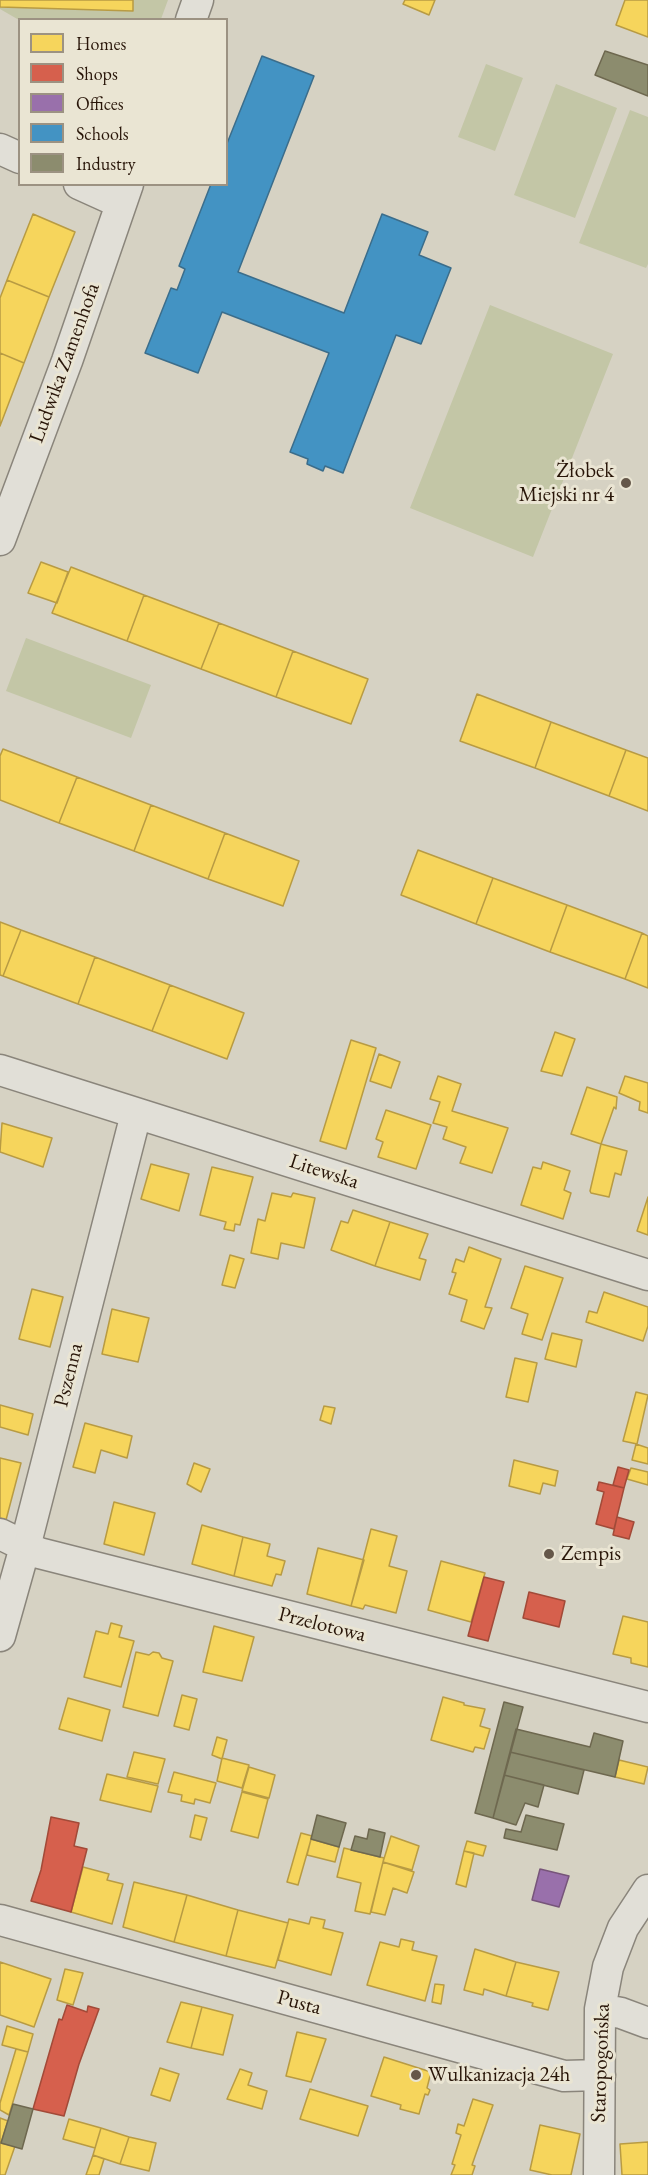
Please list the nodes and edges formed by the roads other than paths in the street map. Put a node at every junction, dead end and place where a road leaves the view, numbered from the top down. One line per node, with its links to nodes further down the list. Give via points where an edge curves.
1 (198, 0): 2 (street)
2 (192, 18)
3 (0, 149): 4 (street)
4 (18, 157)
5 (88, 186): 6 (street)
6 (125, 194): 7 (street, Ludwika Zamenhofa)
7 (0, 540)
8 (0, 1070): 9 (street, Litewska)
9 (136, 1114): 10 (street, Litewska); 11 (street, Pszenna)
10 (648, 1275)
11 (13, 1541): 12 (street, Pszenna); 13 (street, Przelotowa, via 51,1556)
12 (0, 1636)
13 (648, 1707)
14 (648, 1890): 16 (street, Staropogońska, via 623,1928 608,1967)
15 (0, 1920): 18 (street, Pusta, via 564,2076)
16 (600, 2009): 17 (street); 18 (street, Staropogońska)
17 (648, 2024)
18 (600, 2075): 19 (street, Staropogońska)
19 (598, 2175)

